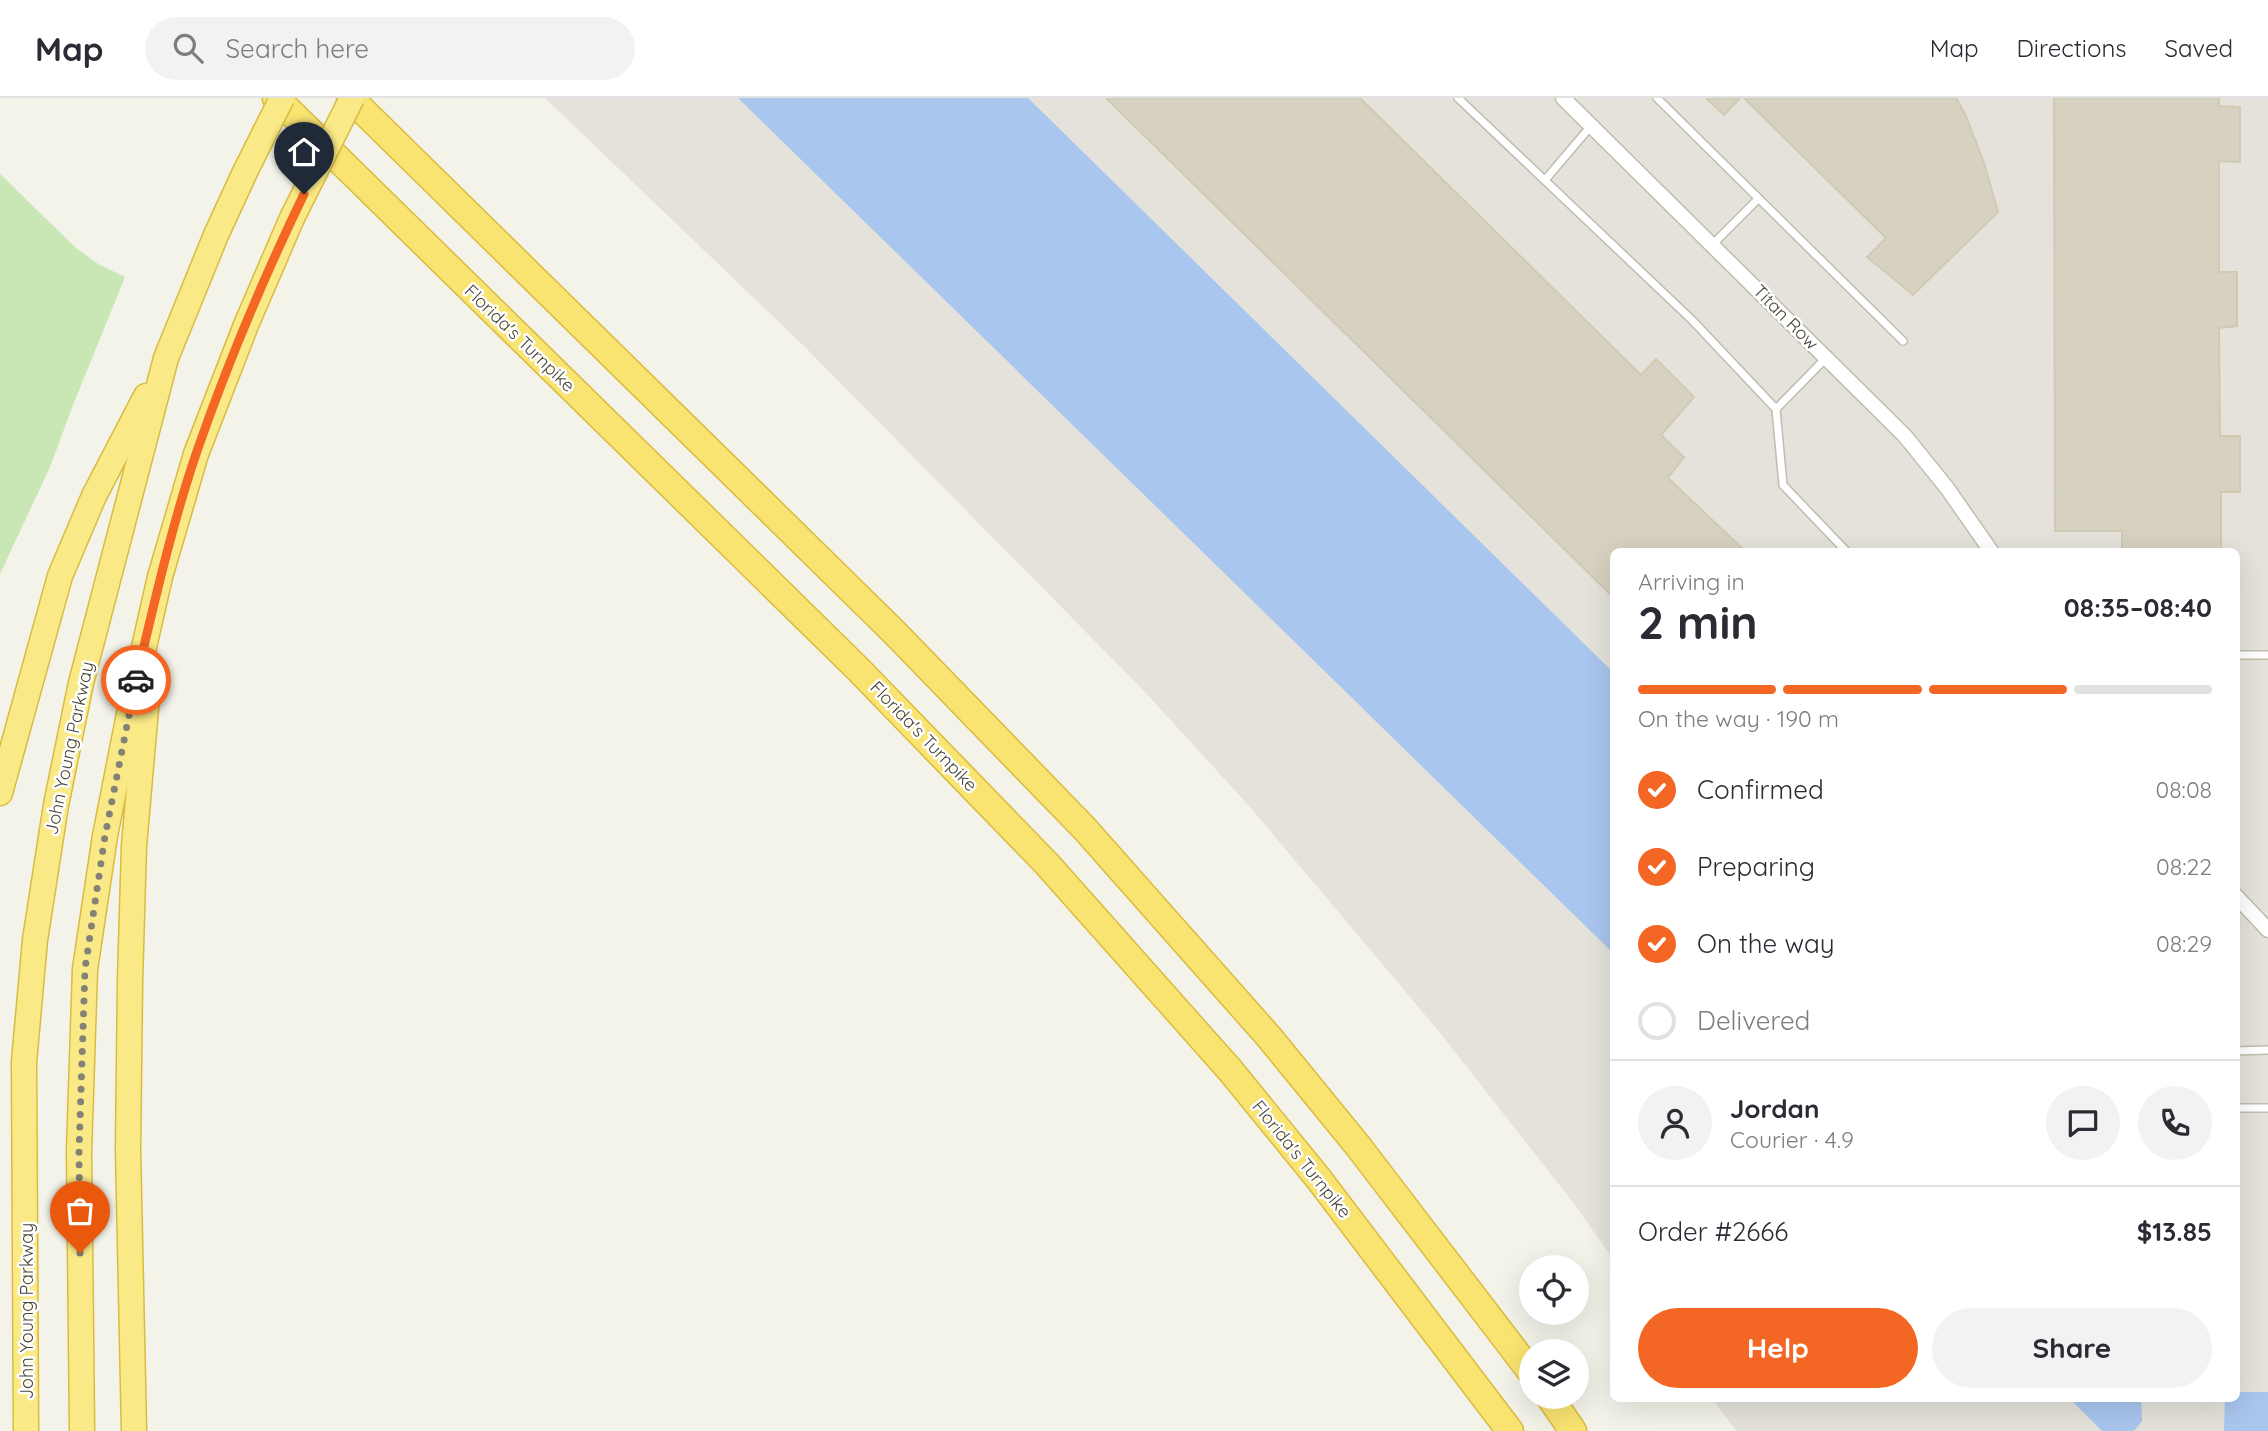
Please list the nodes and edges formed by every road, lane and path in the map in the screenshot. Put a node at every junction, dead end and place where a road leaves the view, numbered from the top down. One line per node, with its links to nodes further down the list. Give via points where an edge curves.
1 (276, 98): 32 (highway, Florida's Turnpike, via 858,668 1047,864 1230,1070)
2 (282, 98): 12 (highway, John Young Parkway, bridge, via 216,235)
3 (351, 98): 17 (highway, bridge, via 246,325 196,454); 27 (highway, via 884,622 1085,829 1269,1037)
4 (1458, 98): 8 (lane)
5 (1563, 98): 7 (street, Titan Row)
6 (1657, 98): 9 (lane)
7 (1591, 126): 8 (lane); 10 (street, Titan Row)
8 (1545, 180): 14 (lane, via 1692,320)
9 (1758, 199): 10 (lane); 11 (lane)
10 (1712, 245): 13 (street, Titan Row)
11 (1903, 341)
12 (166, 358): 20 (highway, via 94,496 60,576); 29 (highway, John Young Parkway, via 81,683 35,940 24,1062)
13 (1827, 358): 14 (lane); 16 (street, Titan Row, via 1905,436)
14 (1776, 410): 15 (lane, via 1783,485)
15 (1843, 548)
16 (1990, 548)
17 (160, 577): 30 (highway, via 105,836 85,969 79,1151); 31 (highway, via 134,846 128,1149)
18 (2240, 655): 19 (lane)
19 (2268, 655)
20 (0, 793)
21 (2240, 901): 22 (street)
22 (2268, 930)
23 (2268, 1050): 24 (lane)
24 (2240, 1051)
25 (2240, 1108): 26 (lane)
26 (2268, 1108)
27 (1519, 1356)
28 (1558, 1409): 33 (highway)
29 (26, 1431)
30 (82, 1431)
31 (134, 1431)
32 (1510, 1431)
33 (1573, 1431)

